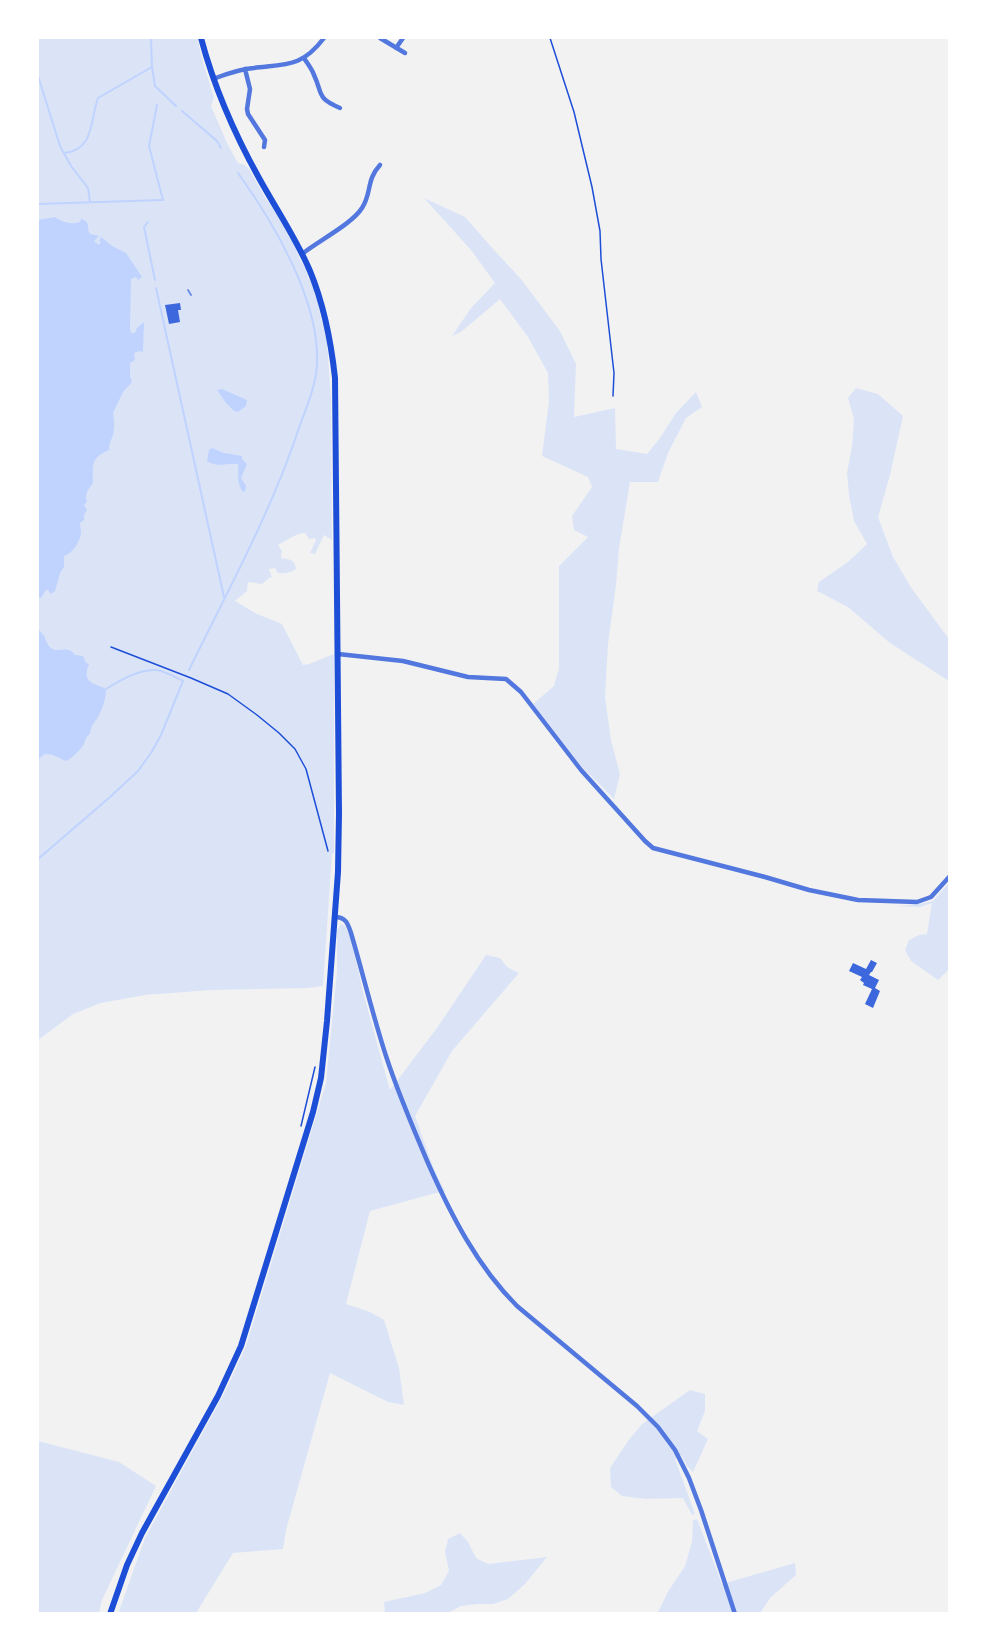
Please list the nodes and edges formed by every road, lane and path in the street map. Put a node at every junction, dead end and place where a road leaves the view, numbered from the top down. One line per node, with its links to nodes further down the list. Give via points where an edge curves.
1 (201, 38): 10 (main road)
2 (324, 38): 8 (street)
3 (380, 38): 6 (street)
4 (403, 38): 6 (street)
5 (550, 38): 15 (path, via 574,112 598,220)
6 (396, 48): 7 (street)
7 (405, 53)
8 (304, 58): 9 (street, via 286,65); 11 (street, via 321,96)
9 (245, 69): 10 (street); 12 (street, via 250,89 248,114 265,140)
10 (213, 79): 14 (main road, via 244,150)
11 (340, 108)
12 (264, 147)
13 (380, 165): 14 (street, via 371,176 358,213)
14 (302, 254): 17 (main road, via 322,306 335,378)
15 (614, 396)
16 (111, 647): 18 (path, via 228,694 274,729 295,749 306,768)
17 (338, 654): 19 (street, via 403,661 468,677 506,679 521,692 581,770 653,848 858,900 917,902 931,897); 20 (main road)
18 (328, 851)
19 (950, 876)
20 (335, 917): 23 (main road, via 321,1078 251,1316 222,1389 142,1533); 24 (street, via 346,921 351,933 386,1057 409,1119 476,1256 518,1306 637,1406 675,1450 689,1478)
21 (315, 1067): 22 (path)
22 (300, 1133)
23 (110, 1614)
24 (735, 1614)

